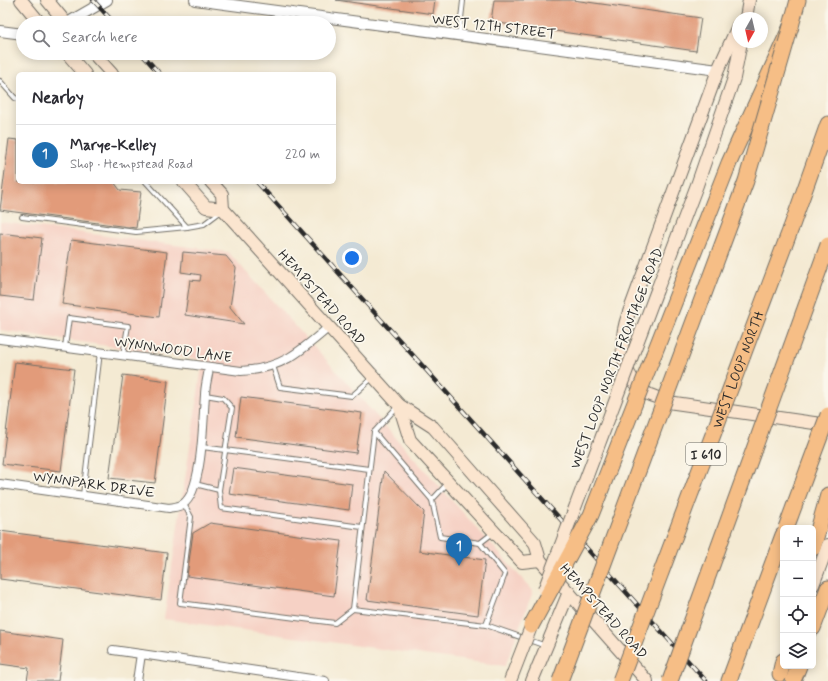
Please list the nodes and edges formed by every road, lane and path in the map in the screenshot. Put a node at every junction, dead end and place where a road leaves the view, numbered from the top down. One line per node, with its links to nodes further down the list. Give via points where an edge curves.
1 (21, 0): 10 (main road)
2 (47, 0): 11 (main road)
3 (107, 0): 12 (street)
4 (200, 0): 13 (street, WEST 12TH STREET)
5 (798, 0): 15 (highway)
6 (463, 1): 18 (lane)
7 (749, 1): 8 (main road); 9 (main road)
8 (744, 12)
9 (747, 12)
10 (34, 16)
11 (61, 16)
12 (79, 16)
13 (315, 16)
14 (336, 19): 18 (street, WEST 12TH STREET)
15 (791, 26): 74 (highway, bridge, via 729,163 591,515); 83 (highway, bridge, via 746,180)
16 (0, 31): 17 (street)
17 (16, 33)
18 (459, 36): 23 (street, WEST 12TH STREET)
19 (732, 39): 23 (main road)
20 (740, 48): 74 (main road, WEST LOOP NORTH FRONTAGE ROAD, bridge, via 734,78 697,185)
21 (73, 60): 24 (main road)
22 (99, 60): 25 (main road)
23 (718, 70): 47 (main road, via 623,331 622,345 627,369 632,379 648,394 668,402)
24 (83, 72)
25 (110, 72)
26 (0, 81): 27 (lane)
27 (16, 98)
28 (828, 124): 84 (highway, WEST LOOP NORTH / I 610, bridge)
29 (148, 184): 34 (lane)
30 (186, 184): 32 (main road, via 206,207)
31 (213, 184): 32 (main road, HEMPSTEAD ROAD, via 222,194)
32 (223, 209): 34 (lane, via 204,224); 36 (main road, HEMPSTEAD ROAD)
33 (22, 217): 34 (lane, via 136,232)
34 (187, 227)
35 (828, 244): 86 (highway, bridge)
36 (329, 327): 41 (street, WYNNWOOD LANE, via 295,356); 43 (main road, HEMPSTEAD ROAD)
37 (0, 339): 38 (street, WYNNWOOD LANE)
38 (65, 348): 39 (street, WYNNWOOD LANE); 40 (lane, via 69,318 128,326)
39 (100, 352): 40 (street, WYNNWOOD LANE); 56 (lane)
40 (123, 355): 42 (street, WYNNWOOD LANE)
41 (273, 366): 42 (street, WYNNWOOD LANE, via 241,371); 43 (lane, via 280,387 352,396)
42 (209, 368): 44 (street)
43 (374, 377): 45 (main road, HEMPSTEAD ROAD)
44 (205, 395): 49 (street); 50 (lane, via 223,398 232,408)
45 (398, 405): 48 (lane); 52 (main road, HEMPSTEAD ROAD, via 410,440); 67 (main road, HEMPSTEAD ROAD, via 432,427 535,543)
46 (828, 415): 60 (highway, bridge)
47 (828, 425)
48 (374, 432): 51 (lane); 58 (lane)
49 (201, 447): 50 (lane); 54 (street)
50 (226, 450): 51 (lane); 55 (lane)
51 (369, 469): 61 (lane)
52 (448, 482): 58 (lane); 62 (main road, HEMPSTEAD ROAD)
53 (0, 484): 56 (street, WYNNPARK DRIVE)
54 (195, 484): 55 (lane); 59 (street, via 192,494)
55 (219, 490): 61 (lane, via 221,508)
56 (83, 495): 59 (street, WYNNPARK DRIVE, via 168,508)
57 (828, 495): 63 (highway)
58 (432, 500): 64 (lane, via 440,537)
59 (184, 504): 71 (lane, via 192,517 180,603 335,623)
60 (787, 525)
61 (362, 527): 71 (lane)
62 (494, 532): 64 (lane); 67 (main road, HEMPSTEAD ROAD, via 522,562)
63 (816, 537)
64 (480, 543): 73 (lane, via 505,574)
65 (780, 544): 87 (highway)
66 (828, 545): 68 (main road)
67 (540, 560): 70 (main road, HEMPSTEAD ROAD)
68 (816, 577)
69 (828, 588): 72 (highway)
70 (569, 592): 75 (main road); 85 (main road, HEMPSTEAD ROAD)
71 (353, 609): 73 (lane)
72 (816, 620)
73 (486, 625): 75 (lane)
74 (531, 626): 81 (main road, WEST LOOP NORTH FRONTAGE ROAD, bridge)
75 (546, 646): 82 (main road)
76 (113, 650): 77 (street)
77 (141, 654): 79 (street); 80 (street)
78 (798, 669): 88 (highway)
79 (137, 681)
80 (325, 681)
81 (510, 681)
82 (532, 681)
83 (560, 681)
84 (620, 681)
85 (647, 681)
86 (670, 681)
87 (729, 681)
88 (793, 681)

